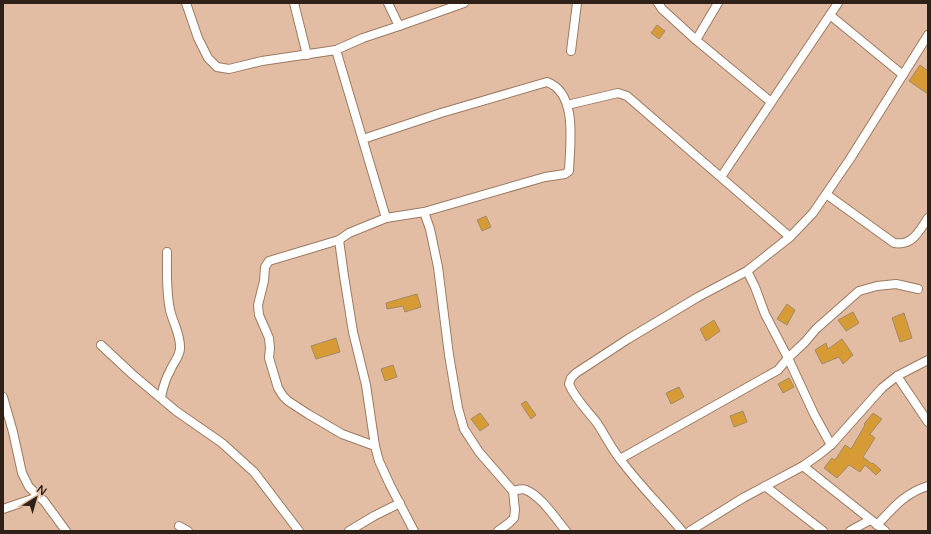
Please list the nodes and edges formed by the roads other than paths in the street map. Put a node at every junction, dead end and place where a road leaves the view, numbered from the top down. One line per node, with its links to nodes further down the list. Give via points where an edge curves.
1 (186, 3): 15 (street, via 201,45 217,67 229,69 262,61)
2 (294, 3): 15 (street)
3 (388, 3): 10 (street)
4 (464, 3): 10 (street)
5 (577, 3): 14 (street)
6 (658, 3): 12 (street)
7 (718, 3): 12 (street)
8 (838, 3): 9 (street)
9 (830, 16): 16 (street); 17 (street)
10 (399, 26): 13 (street)
11 (928, 35): 16 (street)
12 (696, 40): 17 (street)
13 (336, 50): 15 (street); 19 (street)
14 (570, 51)
15 (307, 55)
16 (903, 75): 21 (street)
17 (771, 102): 20 (street)
18 (567, 105): 19 (street, via 560,90 547,82); 20 (street, via 618,93 627,96); 22 (street, via 571,118 567,173)
19 (363, 139): 23 (street)
20 (721, 177): 25 (street)
21 (826, 194): 24 (street, via 894,243 908,242); 25 (street, via 814,213)
22 (424, 212): 23 (street); 43 (street, via 438,267 449,354 464,429 479,452)
23 (386, 218): 26 (street, via 348,233)
24 (928, 218)
25 (790, 237): 28 (street)
26 (339, 240): 38 (street); 38 (street, via 269,260 265,266 258,305 259,315 269,338 271,369 283,396 342,434)
27 (167, 252): 34 (street, via 168,297 180,351 164,383)
28 (747, 271): 31 (street, via 765,314); 39 (street, via 635,335 571,378 569,384 573,394)
29 (918, 289): 31 (street, via 896,284 859,291)
30 (101, 345): 34 (street)
31 (788, 358): 37 (street); 39 (street, via 778,370)
32 (928, 360): 33 (street)
33 (897, 376): 36 (street); 37 (street, via 882,388)
34 (161, 397): 52 (street, via 249,467)
35 (3, 398): 44 (street, via 22,473)
36 (928, 422)
37 (831, 445): 40 (street)
38 (375, 446): 45 (street, via 379,461)
39 (620, 459): 57 (street)
40 (802, 466): 41 (street); 47 (street)
41 (766, 486): 58 (street); 59 (street)
42 (928, 486): 48 (street, via 918,489 897,503)
43 (513, 491): 55 (street, via 514,518); 56 (street, via 520,489 532,494)
44 (38, 497): 46 (street); 50 (street, via 44,501)
45 (400, 503): 53 (street); 54 (street)
46 (3, 509)
47 (870, 520): 48 (street); 60 (street)
48 (877, 525): 61 (street)
49 (179, 526): 51 (street)
50 (66, 531)
51 (188, 531)
52 (299, 531)
53 (349, 531)
54 (414, 531)
55 (498, 531)
56 (566, 531)
57 (682, 531)
58 (690, 531)
59 (823, 531)
60 (850, 531)
61 (885, 531)

